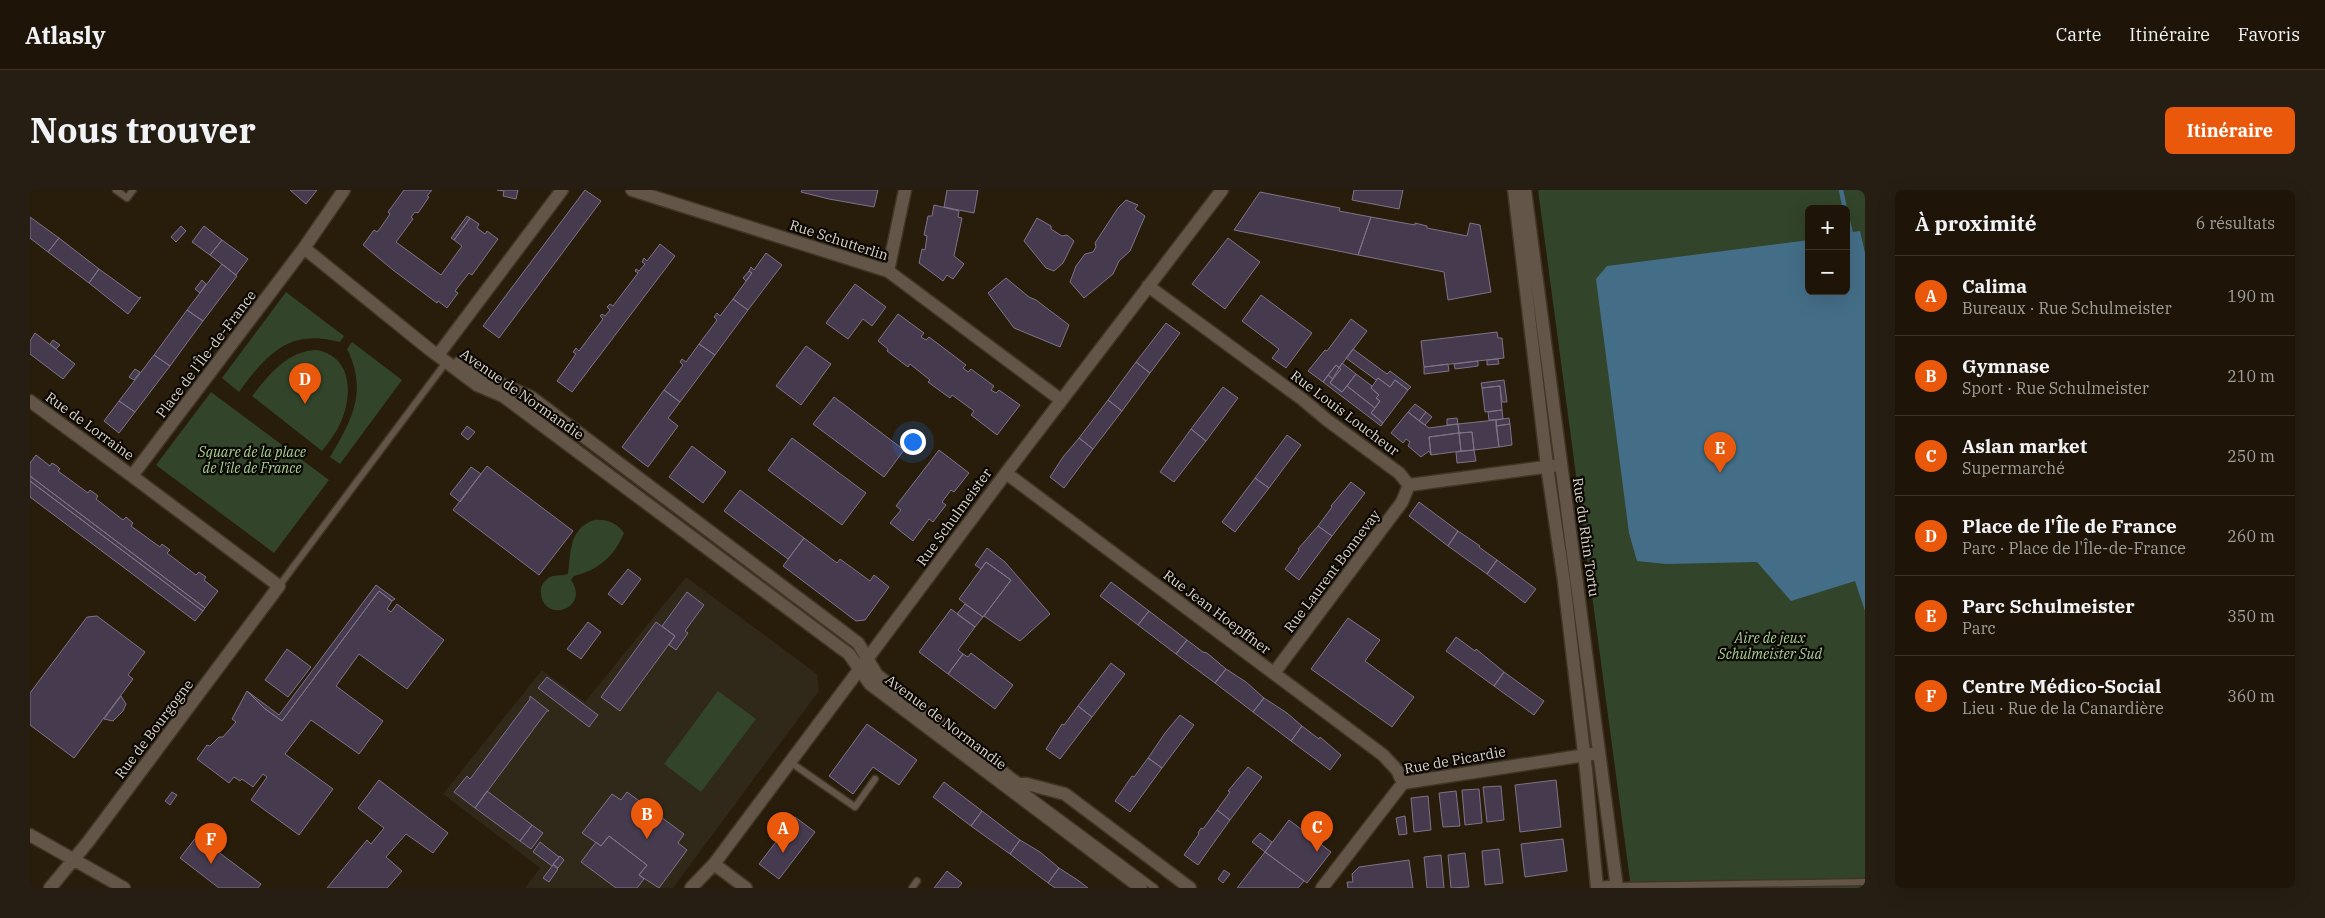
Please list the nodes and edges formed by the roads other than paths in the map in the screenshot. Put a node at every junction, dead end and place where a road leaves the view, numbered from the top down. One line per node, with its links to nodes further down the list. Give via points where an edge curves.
1 (116, 190): 2 (lane, via 127,198)
2 (133, 190)
3 (344, 190): 10 (street, Place de l'Île-de-France)
4 (562, 190): 13 (street)
5 (632, 190): 11 (street, Rue Schutterlin)
6 (905, 190): 11 (street)
7 (1222, 190): 12 (street, Rue Schulmeister)
8 (1514, 190): 17 (street, Rue du Rhin Tortu)
9 (1525, 190): 16 (street, Rue du Rhin Tortu)
10 (304, 248): 13 (street); 19 (street, Place de l'Île-de-France)
11 (888, 271): 14 (street, Rue Schutterlin)
12 (1148, 286): 14 (street, Rue Schulmeister); 20 (street, Rue Louis Loucheur, via 1302,398 1326,420 1399,473)
13 (442, 358): 21 (lane); 22 (street, Avenue de Normandie, via 456,361 532,397 858,643); 23 (street, Avenue de Normandie, via 577,450 844,650)
14 (1061, 400): 18 (street, Rue Schulmeister)
15 (30, 401): 19 (street, Rue de Lorraine)
16 (1560, 465): 17 (street); 25 (street, Rue du Rhin Tortu)
17 (1547, 466): 20 (street); 26 (street, Rue du Rhin Tortu)
18 (1006, 473): 22 (street, Rue Schulmeister); 24 (street, Rue Jean Hoepffner)
19 (132, 476): 21 (street)
20 (1409, 485): 24 (street, Rue Laurent Bonnevay, via 1402,502)
21 (280, 586): 32 (street, Rue de Bourgogne)
22 (867, 658): 23 (street, Rue Schulmeister); 30 (street, Avenue de Normandie, via 877,675)
23 (859, 668): 27 (street, Rue Schulmeister); 43 (street, Avenue de Normandie, via 870,684)
24 (1274, 673): 29 (street, Rue Jean Hoepffner, via 1383,755)
25 (1599, 753): 26 (street, Rue de Picardie); 36 (street, Rue du Rhin Tortu)
26 (1584, 755): 29 (street, Rue de Picardie); 47 (street, Rue du Rhin Tortu)
27 (790, 762): 28 (lane, via 855,807); 33 (street, Rue Schulmeister)
28 (875, 780)
29 (1402, 783): 46 (street, Rue de Picardie)
30 (1018, 784): 44 (lane, Avenue de Normandie); 45 (street, Avenue de Normandie, via 1065,794)
31 (30, 835): 32 (street)
32 (74, 859): 37 (street, Rue de Bourgogne); 38 (street)
33 (714, 864): 39 (street, Rue Schulmeister); 40 (street, Rue Schulmeister); 41 (street)
34 (918, 881): 42 (lane)
35 (1865, 882): 36 (lane)
36 (1617, 887): 47 (street)
37 (50, 888)
38 (124, 888)
39 (691, 888)
40 (702, 888)
41 (746, 888)
42 (912, 888)
43 (1141, 888)
44 (1155, 888)
45 (1190, 888)
46 (1322, 888)
47 (1599, 888)

